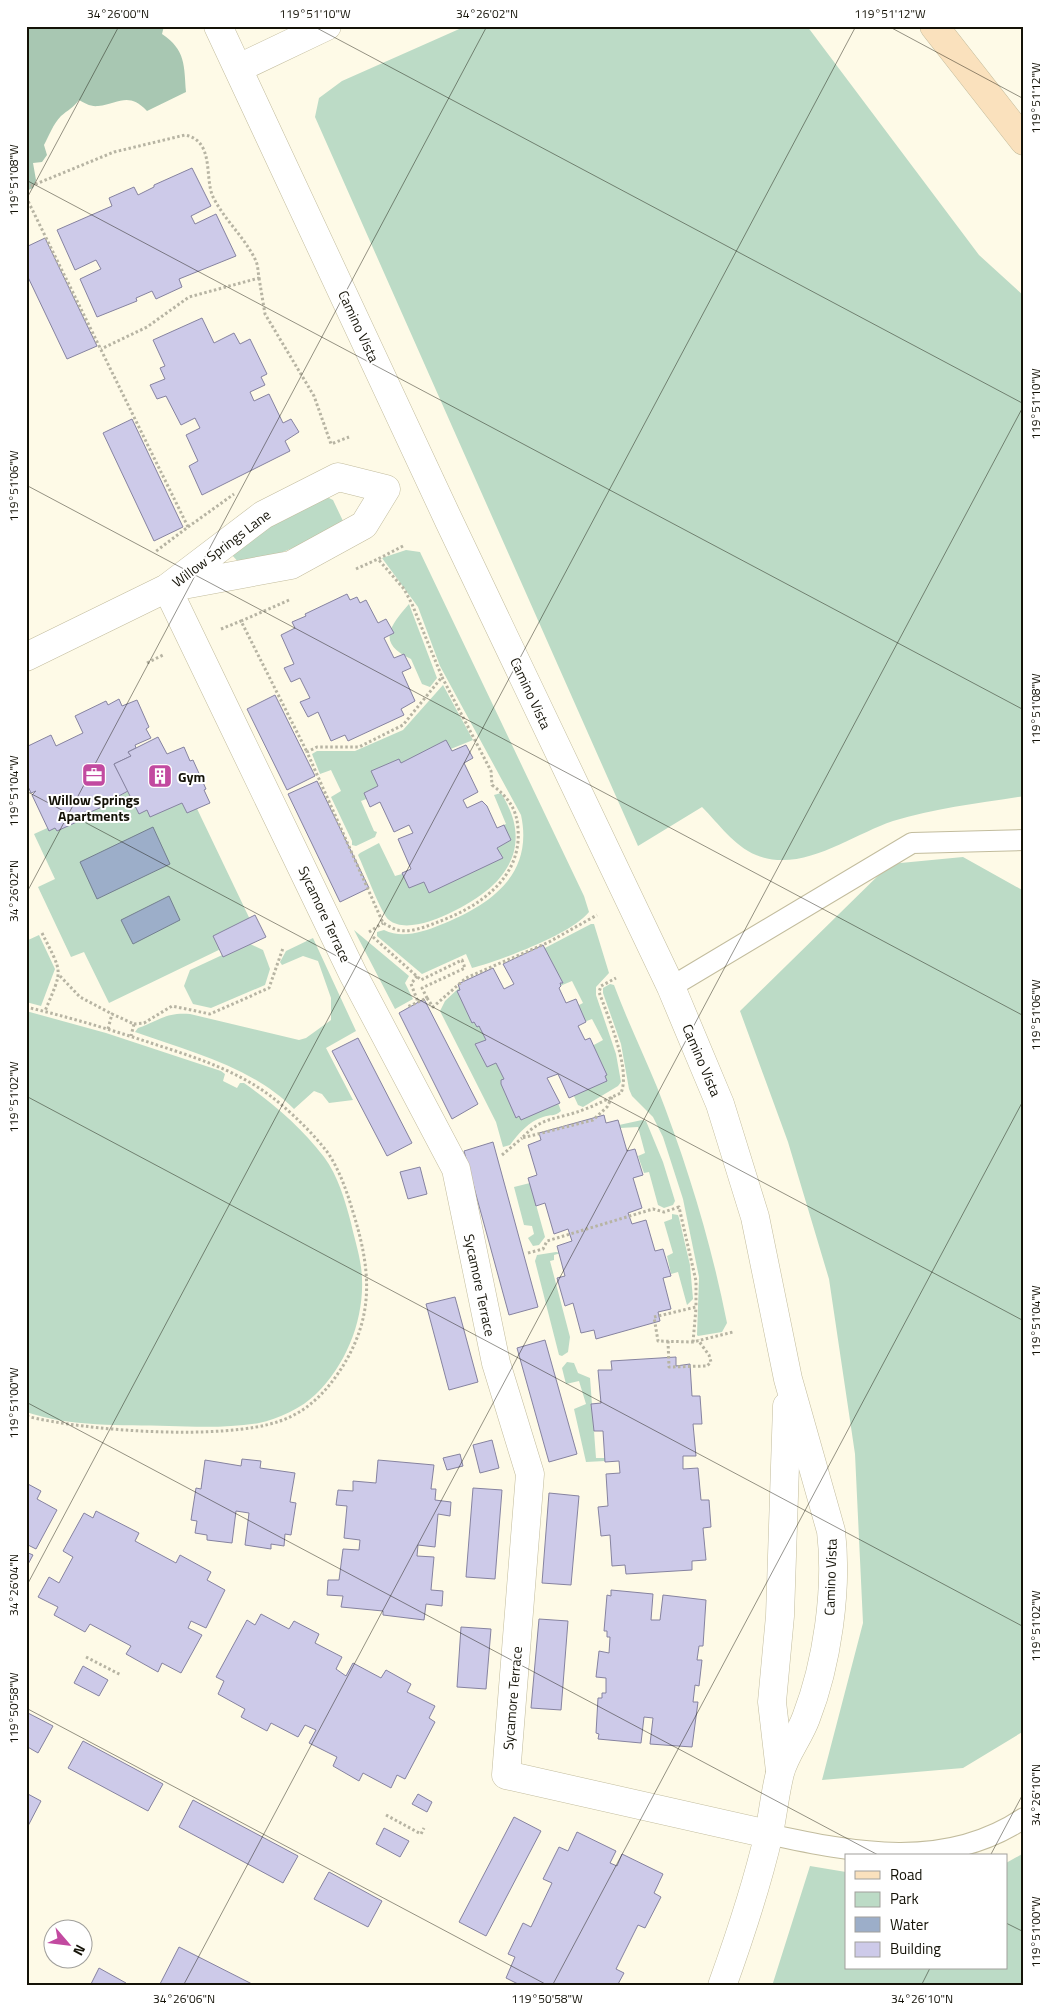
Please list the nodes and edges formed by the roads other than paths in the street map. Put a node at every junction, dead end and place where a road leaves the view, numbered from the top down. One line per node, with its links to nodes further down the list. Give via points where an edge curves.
1 (218, 26): 4 (street, Camino Vista)
2 (327, 26): 4 (street)
3 (934, 26): 5 (main road)
4 (239, 68): 6 (street, Camino Vista)
5 (1024, 141)
6 (427, 472): 7 (street); 11 (street, Camino Vista)
7 (386, 489): 8 (street, Willow Springs Lane, via 364,526 291,565); 8 (street, Willow Springs Lane, via 338,477 263,515)
8 (168, 588): 9 (street, Willow Springs Lane); 15 (street, Sycamore Terrace, via 353,974 456,1169 496,1363 530,1474 506,1775)
9 (26, 657)
10 (1024, 840): 11 (lane, via 912,843)
11 (671, 987): 12 (street, Camino Vista, via 720,1104 755,1218)
12 (788, 1379): 13 (street, Camino Vista, via 780,1616 772,1702); 13 (street, Camino Vista, via 832,1531 834,1552 822,1671 806,1719)
13 (780, 1771): 15 (street, Camino Vista)
14 (1024, 1818): 15 (lane, via 1004,1831 966,1846 931,1852 866,1852)
15 (768, 1834): 16 (street, Camino Vista)
16 (722, 1986)

